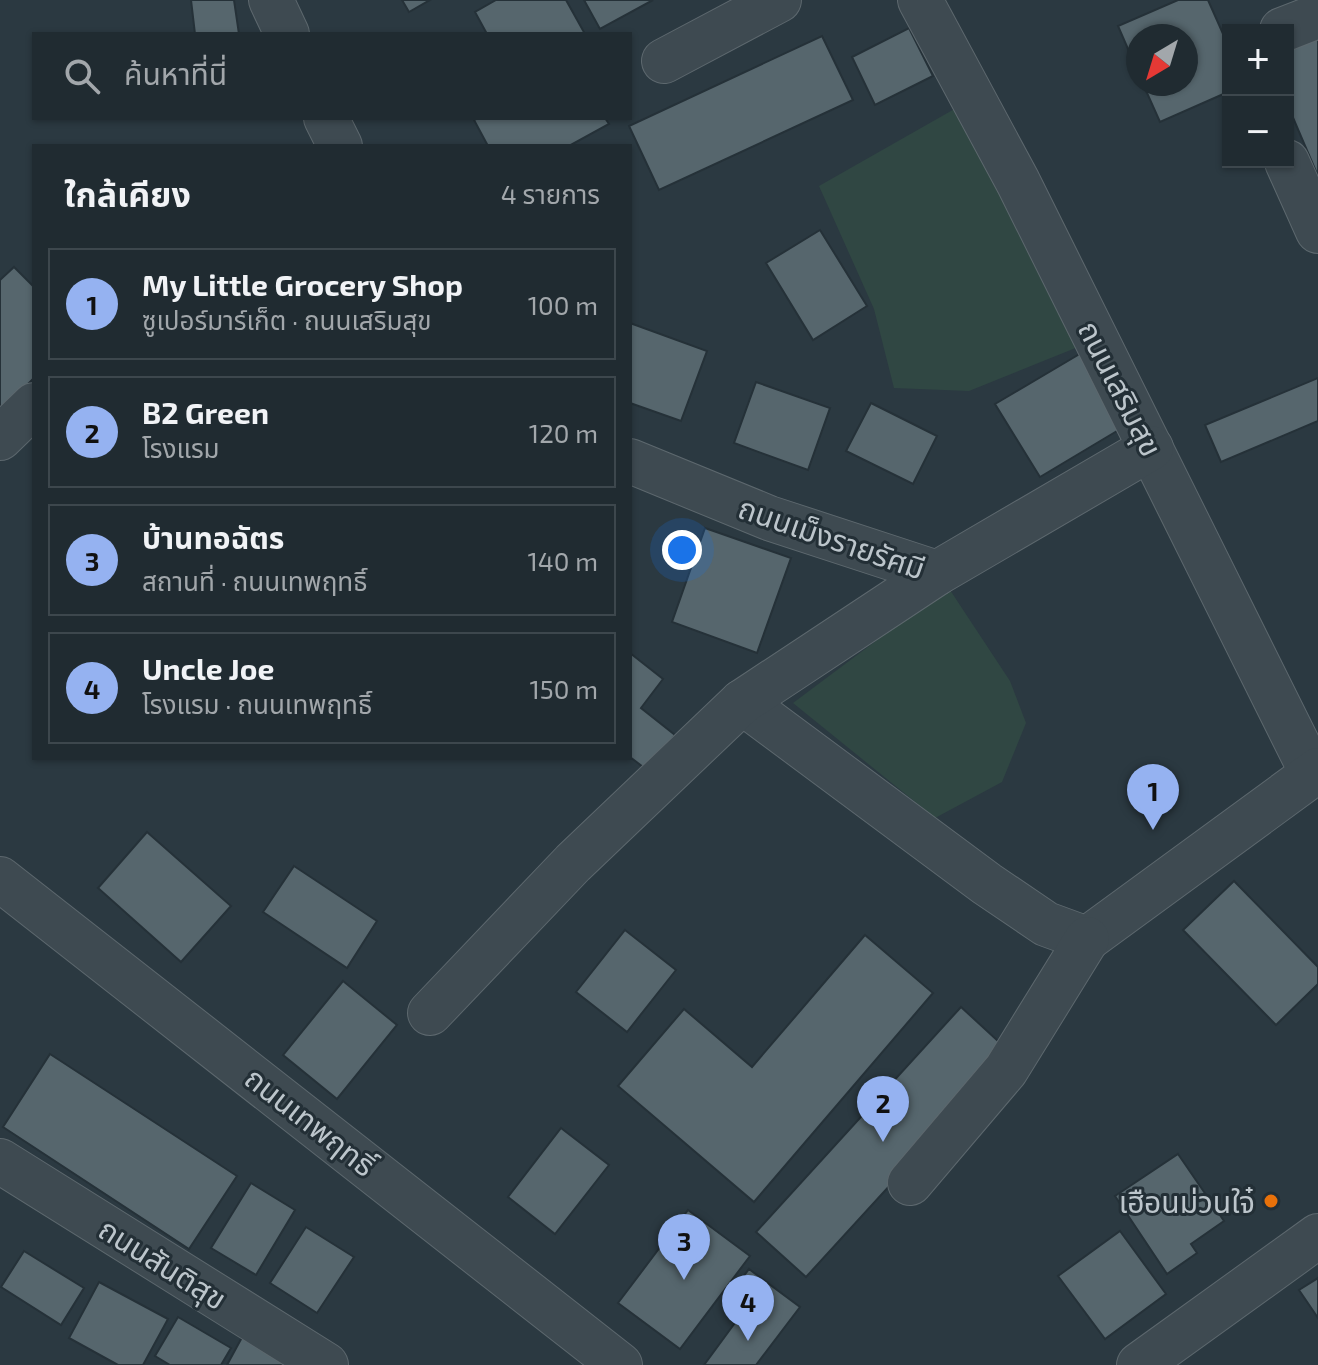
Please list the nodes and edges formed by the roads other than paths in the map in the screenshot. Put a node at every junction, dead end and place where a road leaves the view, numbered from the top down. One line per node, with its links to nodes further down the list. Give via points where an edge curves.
1 (271, 0): 6 (street)
2 (779, 0): 7 (street)
3 (920, 0): 14 (street, ถนนเสริมสุข)
4 (1318, 16): 5 (street)
5 (1294, 25)
6 (286, 32)
7 (664, 61)
8 (327, 120): 9 (street)
9 (338, 144)
10 (1290, 168): 11 (street)
11 (1318, 231)
12 (32, 407): 13 (street)
13 (0, 438)
14 (1151, 448): 16 (street, ถนนเม็งรายรัศมี); 18 (street, ถนนเสริมสุข)
15 (632, 462): 16 (street, ถนนเม็งรายรัศมี, via 769,518)
16 (937, 573): 17 (street)
17 (742, 702): 20 (street, via 999,892 1046,924); 21 (street, via 573,863)
18 (1315, 772): 20 (street)
19 (0, 879): 26 (street, ถนนเทพฤทธิ์)
20 (1087, 939): 23 (street, via 1006,1070)
21 (430, 1013)
22 (0, 1161): 25 (street, ถนนสันติสุข)
23 (910, 1183)
24 (1318, 1236): 27 (street)
25 (326, 1365)
26 (620, 1365)
27 (1139, 1365)

